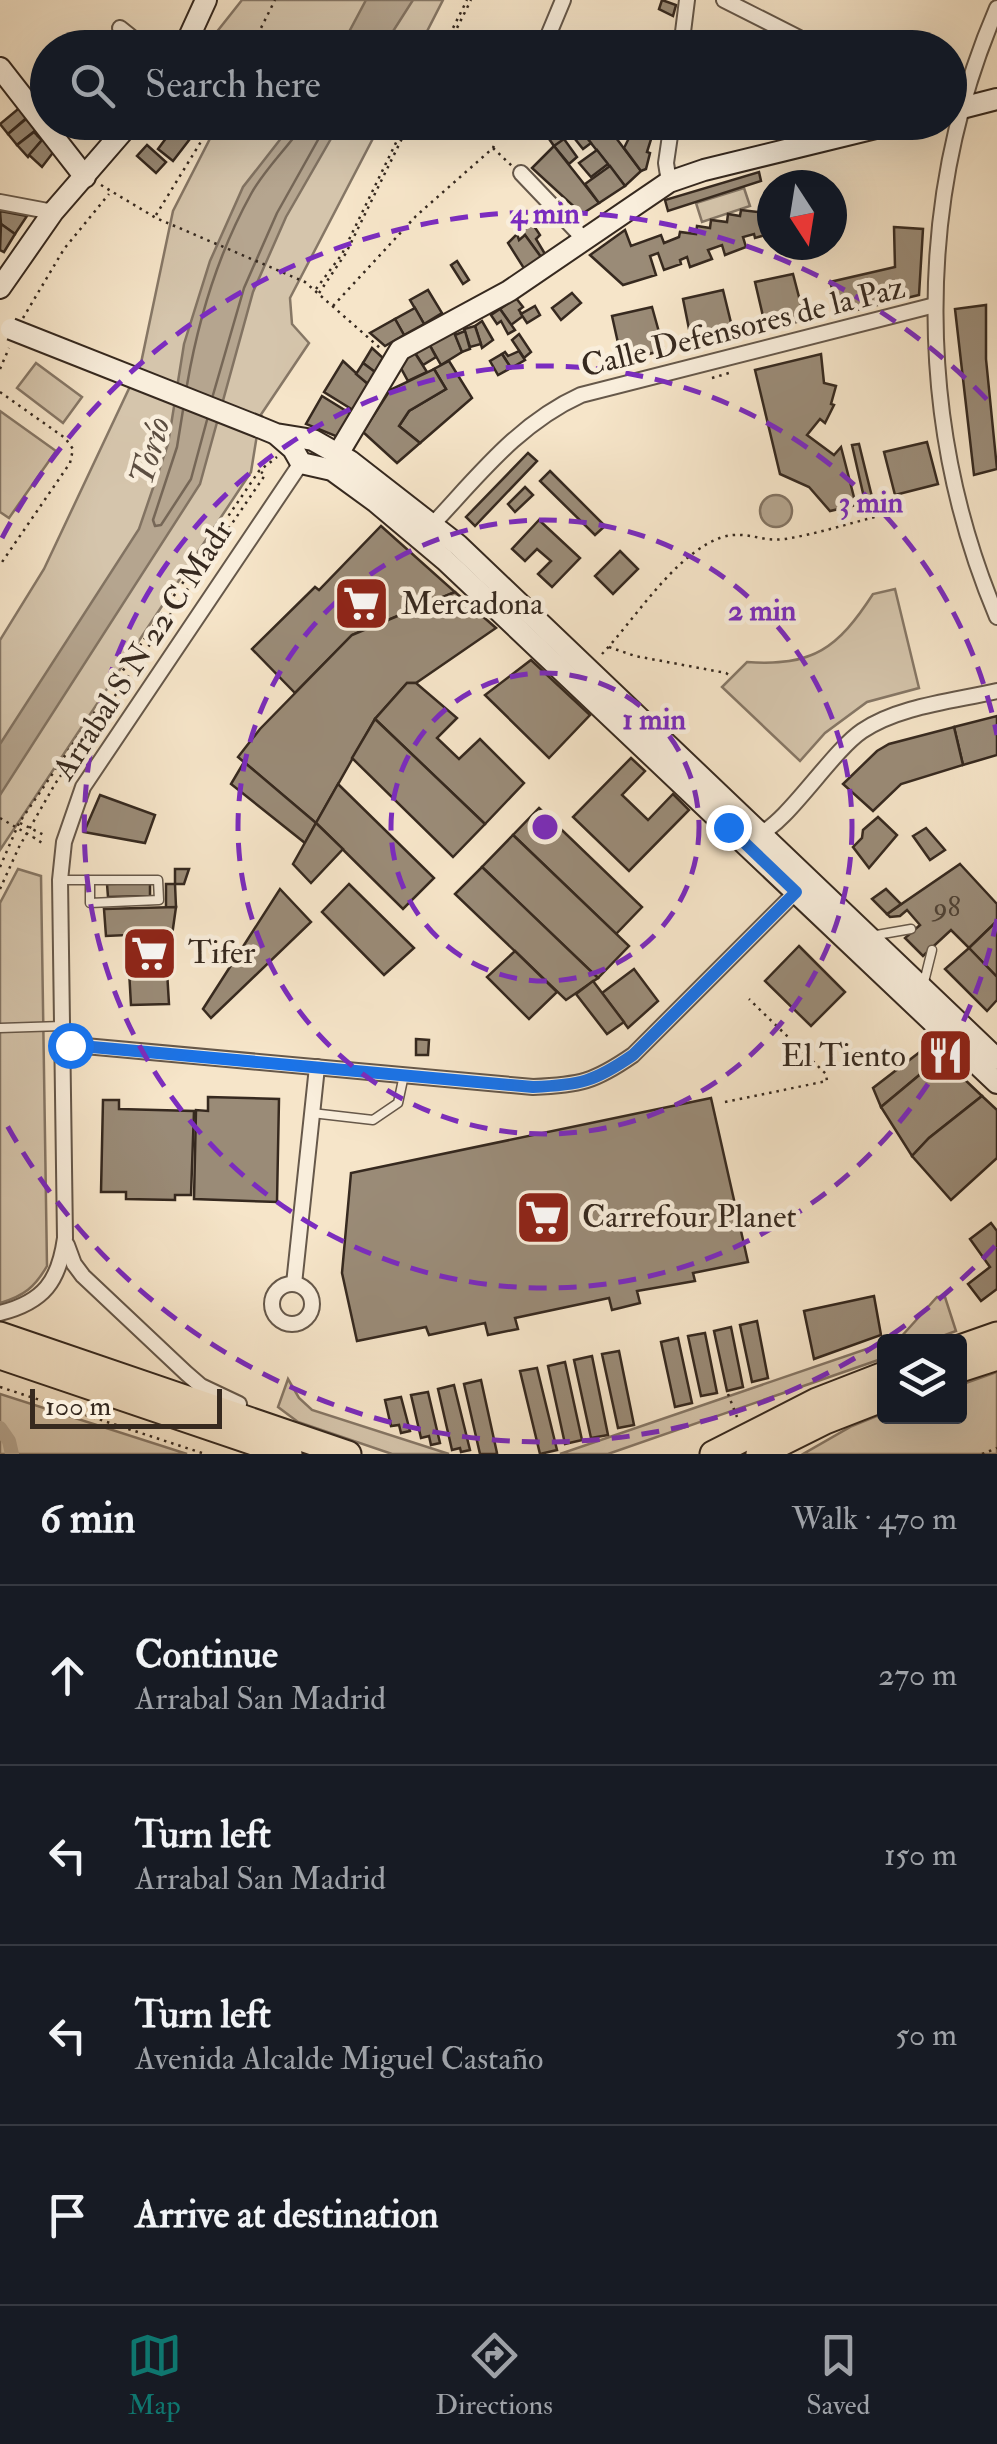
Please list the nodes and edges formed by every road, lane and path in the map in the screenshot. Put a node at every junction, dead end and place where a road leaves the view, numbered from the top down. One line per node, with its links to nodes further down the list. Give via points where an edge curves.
1 (206, 0): 10 (main road)
2 (276, 0): 11 (path)
3 (469, 0): 12 (path)
4 (563, 0): 13 (street)
5 (688, 0): 14 (street)
6 (724, 0): 15 (street)
7 (997, 8): 17 (street)
8 (120, 28): 9 (street)
9 (122, 30)
10 (192, 30)
11 (260, 30)
12 (454, 30)
13 (550, 30)
14 (684, 30)
15 (783, 30)
16 (0, 68): 19 (main road)
17 (967, 83)
18 (997, 99): 20 (main road)
19 (30, 107)
20 (967, 107)
21 (55, 140): 31 (main road)
22 (112, 140): 31 (main road)
23 (202, 140): 35 (path)
24 (399, 140): 38 (path)
25 (496, 140): 29 (path)
26 (669, 140): 32 (street)
27 (826, 140): 32 (main road)
28 (952, 140): 39 (street)
29 (493, 148): 30 (path); 40 (path, via 416,216)
30 (521, 174): 36 (street)
31 (84, 177): 34 (main road)
32 (670, 182): 36 (main road)
33 (0, 202): 34 (street)
34 (53, 212): 37 (main road)
35 (155, 217): 38 (path); 41 (path, via 110,192)
36 (583, 238): 47 (main road, via 508,291 400,350)
37 (0, 288)
38 (317, 292): 40 (path)
39 (935, 306): 50 (street, Calle Defensores de la Paz, via 581,395 507,444); 52 (street, via 943,428 964,525)
40 (333, 307): 42 (path)
41 (11, 329): 43 (path); 47 (main road, bridge)
42 (385, 352)
43 (0, 369)
44 (729, 374): 45 (path)
45 (712, 378)
46 (0, 392): 51 (path, via 73,450)
47 (299, 449): 48 (path); 50 (main road, via 369,473); 59 (main road, via 445,560); 66 (street, Arrabal S N 22 C Madr, via 83,787 64,842)
48 (259, 471): 58 (path); 60 (path, via 266,475)
49 (883, 515): 53 (path, via 780,540 744,533 707,544 637,610)
50 (434, 524): 61 (main road)
51 (0, 565)
52 (997, 617)
53 (609, 647): 54 (path); 55 (path)
54 (602, 654)
55 (732, 677)
56 (997, 691): 61 (street, via 860,732)
57 (0, 818): 63 (path, bridge)
58 (19, 822): 60 (path); 65 (path)
59 (728, 827): 61 (street); 69 (main road)
60 (28, 828): 62 (path); 68 (path)
61 (762, 834): 64 (main road)
62 (46, 836)
63 (45, 845)
64 (786, 857): 69 (street); 70 (main road)
65 (0, 866)
66 (60, 880): 67 (lane); 76 (street, Arrabal S N 22 C Madr)
67 (90, 881): 67 (lane, via 90,903 159,900 158,880)
68 (0, 889)
69 (796, 892): 70 (street); 81 (street, via 607,1073 578,1085 533,1087); 82 (main road)
70 (827, 895): 72 (main road)
71 (912, 930): 72 (lane)
72 (870, 936): 74 (main road)
73 (932, 950): 74 (lane)
74 (923, 986): 79 (main road)
75 (749, 999): 83 (path, via 827,1081)
76 (62, 1026): 77 (lane); 78 (street, Arrabal S N 22 C Madr)
77 (0, 1028)
78 (63, 1044): 80 (street); 85 (street, Arrabal S N 22 C Madr)
79 (997, 1058)
80 (317, 1067): 81 (street); 84 (street)
81 (404, 1075): 84 (lane, via 398,1104 373,1120)
82 (997, 1083)
83 (725, 1102)
84 (312, 1113): 87 (street)
85 (65, 1238): 86 (street, Arrabal S N 22 C Madr); 88 (street, Arrabal S N 22 C Madr, via 74,1264)
86 (53, 1281): 88 (street); 89 (street, via 34,1299)
87 (294, 1284)
88 (96, 1290): 101 (street, Arrabal S N 22 C Madr, via 201,1386 262,1414)
89 (0, 1313)
90 (0, 1335): 101 (highway)
91 (997, 1335): 92 (highway)
92 (967, 1346)
93 (0, 1356): 101 (highway)
94 (997, 1356): 95 (highway)
95 (967, 1367)
96 (877, 1378): 105 (highway)
97 (0, 1386): 103 (path)
98 (728, 1394): 100 (path)
99 (877, 1401): 106 (highway)
100 (737, 1417)
101 (285, 1443): 104 (highway)
102 (997, 1448): 107 (path)
103 (205, 1454)
104 (348, 1454)
105 (713, 1454)
106 (759, 1454)
107 (982, 1454)

